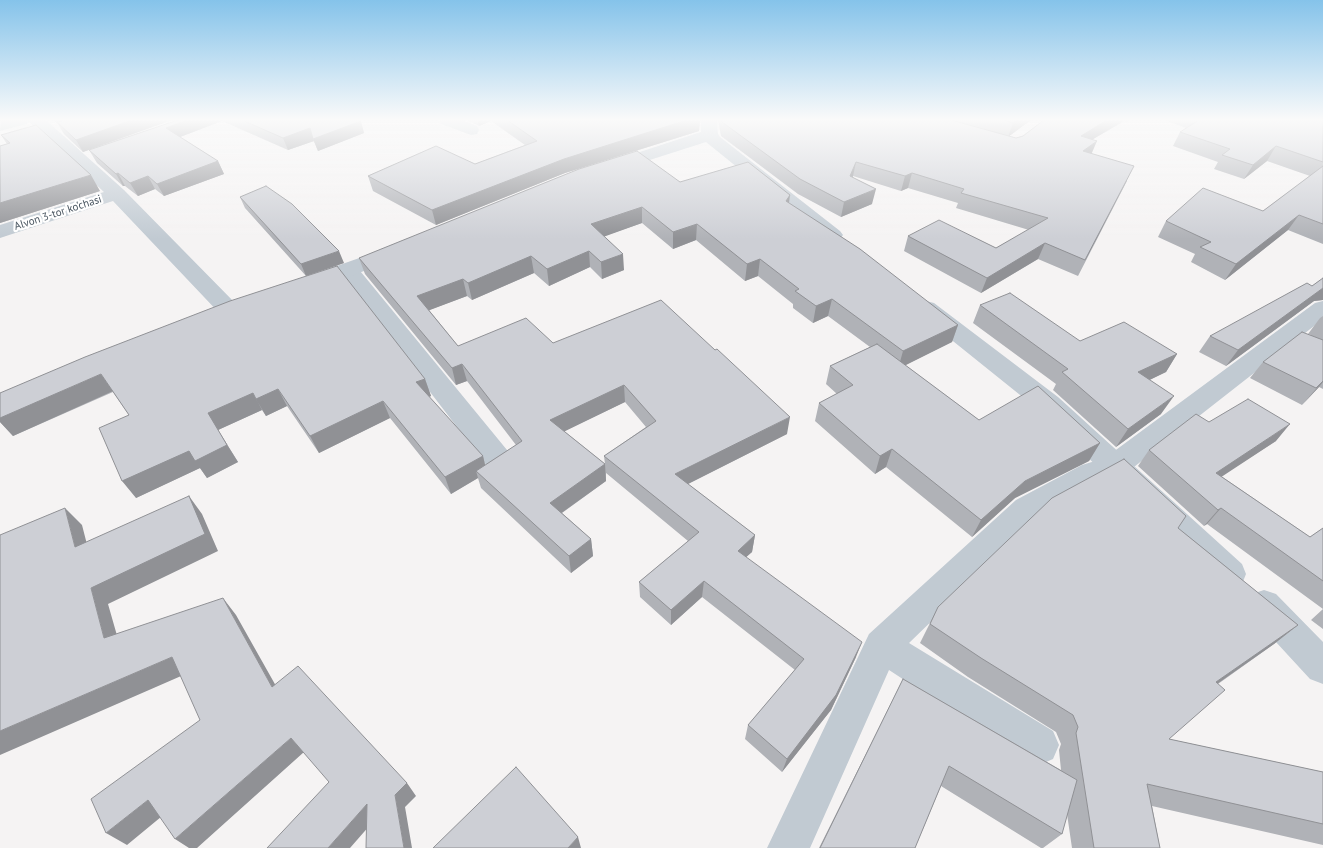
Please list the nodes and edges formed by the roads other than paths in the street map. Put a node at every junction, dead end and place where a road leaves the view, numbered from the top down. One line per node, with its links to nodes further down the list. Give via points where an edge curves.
1 (84, 160): 4 (street)
2 (623, 160): 5 (street)
3 (737, 160): 9 (street)
4 (80, 161): 6 (street)
5 (591, 173)
6 (117, 194): 7 (street, Alvon 3-tor ko‘chasi); 14 (street)
7 (0, 232)
8 (411, 245): 10 (street)
9 (848, 247)
10 (348, 271): 11 (street); 15 (street)
11 (293, 289)
12 (910, 295): 16 (street, via 1049,404)
13 (1323, 308): 16 (street, via 1301,342)
14 (230, 311)
15 (497, 458)
16 (1115, 466): 17 (street, via 1092,473 1027,509); 18 (street, via 1272,612)
17 (882, 646): 19 (street); 20 (street)
18 (1323, 667)
19 (1039, 745)
20 (788, 848)

